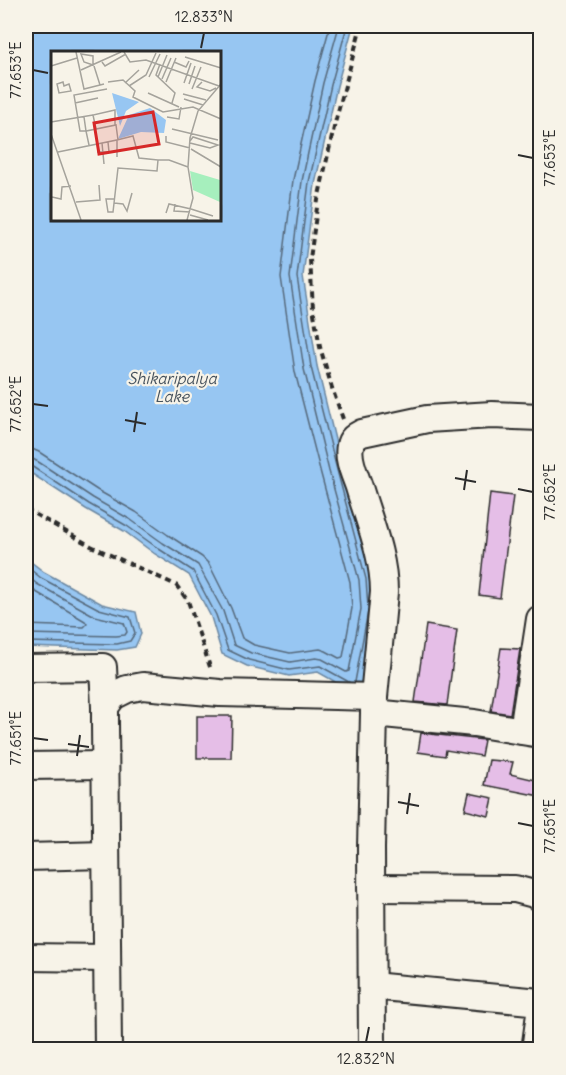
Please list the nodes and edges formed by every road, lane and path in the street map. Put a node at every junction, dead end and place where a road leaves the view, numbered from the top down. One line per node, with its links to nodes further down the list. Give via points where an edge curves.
1 (361, 26): 3 (path, via 318,200 310,259 320,346 344,420)
2 (540, 417): 3 (street, via 427,419)
3 (355, 436): 8 (street, via 350,443 351,463 384,576)
4 (26, 509): 7 (path, via 91,546 176,585 188,601)
5 (540, 619): 10 (street)
6 (26, 668): 9 (street, via 103,668)
7 (220, 693): 8 (street); 9 (street, via 143,686 113,696)
8 (374, 705): 10 (street); 15 (street)
9 (105, 707): 11 (street)
10 (532, 733)
11 (105, 765): 12 (street); 13 (street)
12 (26, 766)
13 (106, 855): 14 (street); 18 (street)
14 (26, 857)
15 (371, 888): 16 (street, via 515,889); 19 (street)
16 (540, 898)
17 (26, 957): 18 (street)
18 (107, 958): 22 (street)
19 (372, 986): 20 (street); 23 (street)
20 (540, 1002)
21 (540, 1014): 24 (street)
22 (108, 1050)
23 (372, 1050)
24 (535, 1050)

